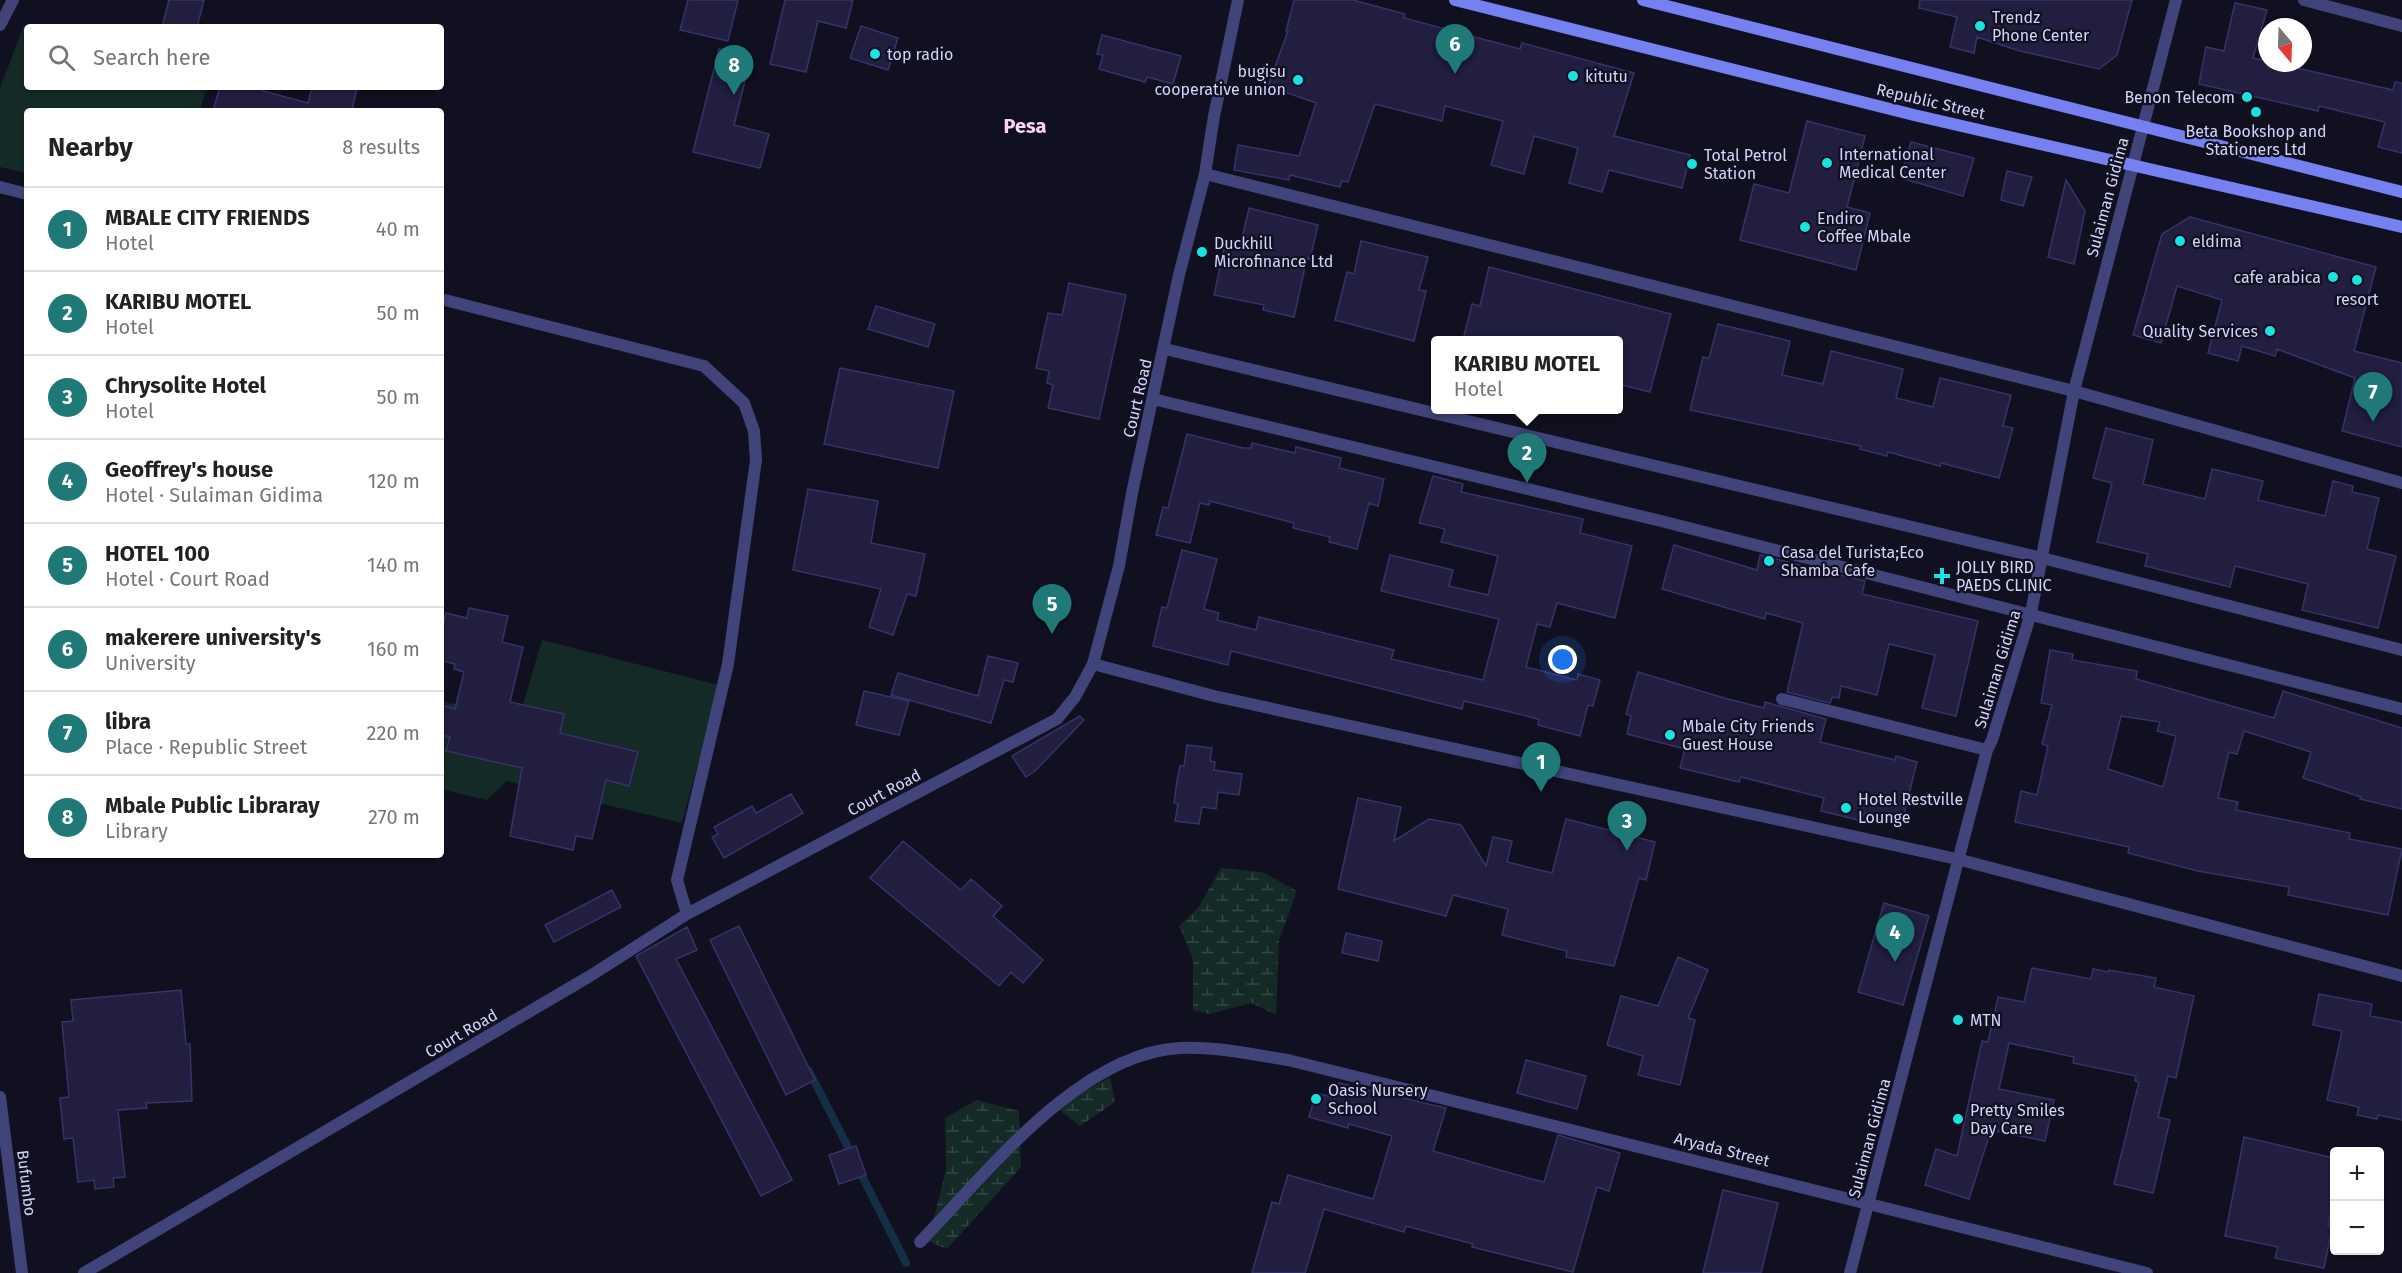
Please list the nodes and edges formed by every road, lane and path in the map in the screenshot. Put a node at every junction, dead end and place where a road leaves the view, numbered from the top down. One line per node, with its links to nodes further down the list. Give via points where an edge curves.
1 (13, 0): 8 (street)
2 (1238, 0): 12 (street, Court Road)
3 (1455, 0): 11 (main road, Republic Street, via 1906,113)
4 (1643, 0): 7 (main road, Republic Street)
5 (2176, 0): 10 (street, Sulaiman Gidima)
6 (2304, 0): 9 (street)
7 (1658, 2): 10 (main road, Republic Street)
8 (0, 25)
9 (2402, 26)
10 (2143, 127): 11 (street, Sulaiman Gidima); 14 (main road, Republic Street)
11 (2133, 164): 16 (main road, Republic Street); 19 (street, Sulaiman Gidima)
12 (1205, 174): 18 (street, Court Road); 19 (street)
13 (0, 187): 15 (street)
14 (2402, 192)
15 (24, 193)
16 (2402, 228)
17 (444, 300): 32 (street, via 704,366 744,403 754,431 756,460 728,664 677,880)
18 (1165, 349): 20 (street, Court Road); 21 (street)
19 (2074, 391): 23 (street); 24 (street, Sulaiman Gidima)
20 (1153, 399): 25 (street); 27 (street, Court Road, via 1119,566)
21 (1431, 412)
22 (1438, 414): 24 (street)
23 (2402, 483)
24 (2042, 558): 25 (street, Sulaiman Gidima); 26 (street)
25 (2031, 613): 29 (street); 30 (street, Sulaiman Gidima)
26 (2402, 650)
27 (1093, 664): 31 (street, via 1214,696); 32 (street, Court Road, via 1075,697 1057,719)
28 (1782, 699): 30 (street)
29 (2402, 709)
30 (1987, 750): 31 (street, Sulaiman Gidima)
31 (1958, 859): 33 (street); 35 (street, Sulaiman Gidima)
32 (687, 914): 38 (street, Court Road, via 590,976)
33 (2402, 976)
34 (0, 1097): 37 (street, Bufumbo)
35 (1869, 1202): 36 (street, Aryada Street, via 1288,1060 1210,1048 1178,1048 1142,1054 1097,1074 1039,1119); 39 (street, Sulaiman Gidima); 40 (street, Aryada Street)
36 (920, 1242)
37 (22, 1273)
38 (84, 1273)
39 (1850, 1273)
40 (2147, 1273)

